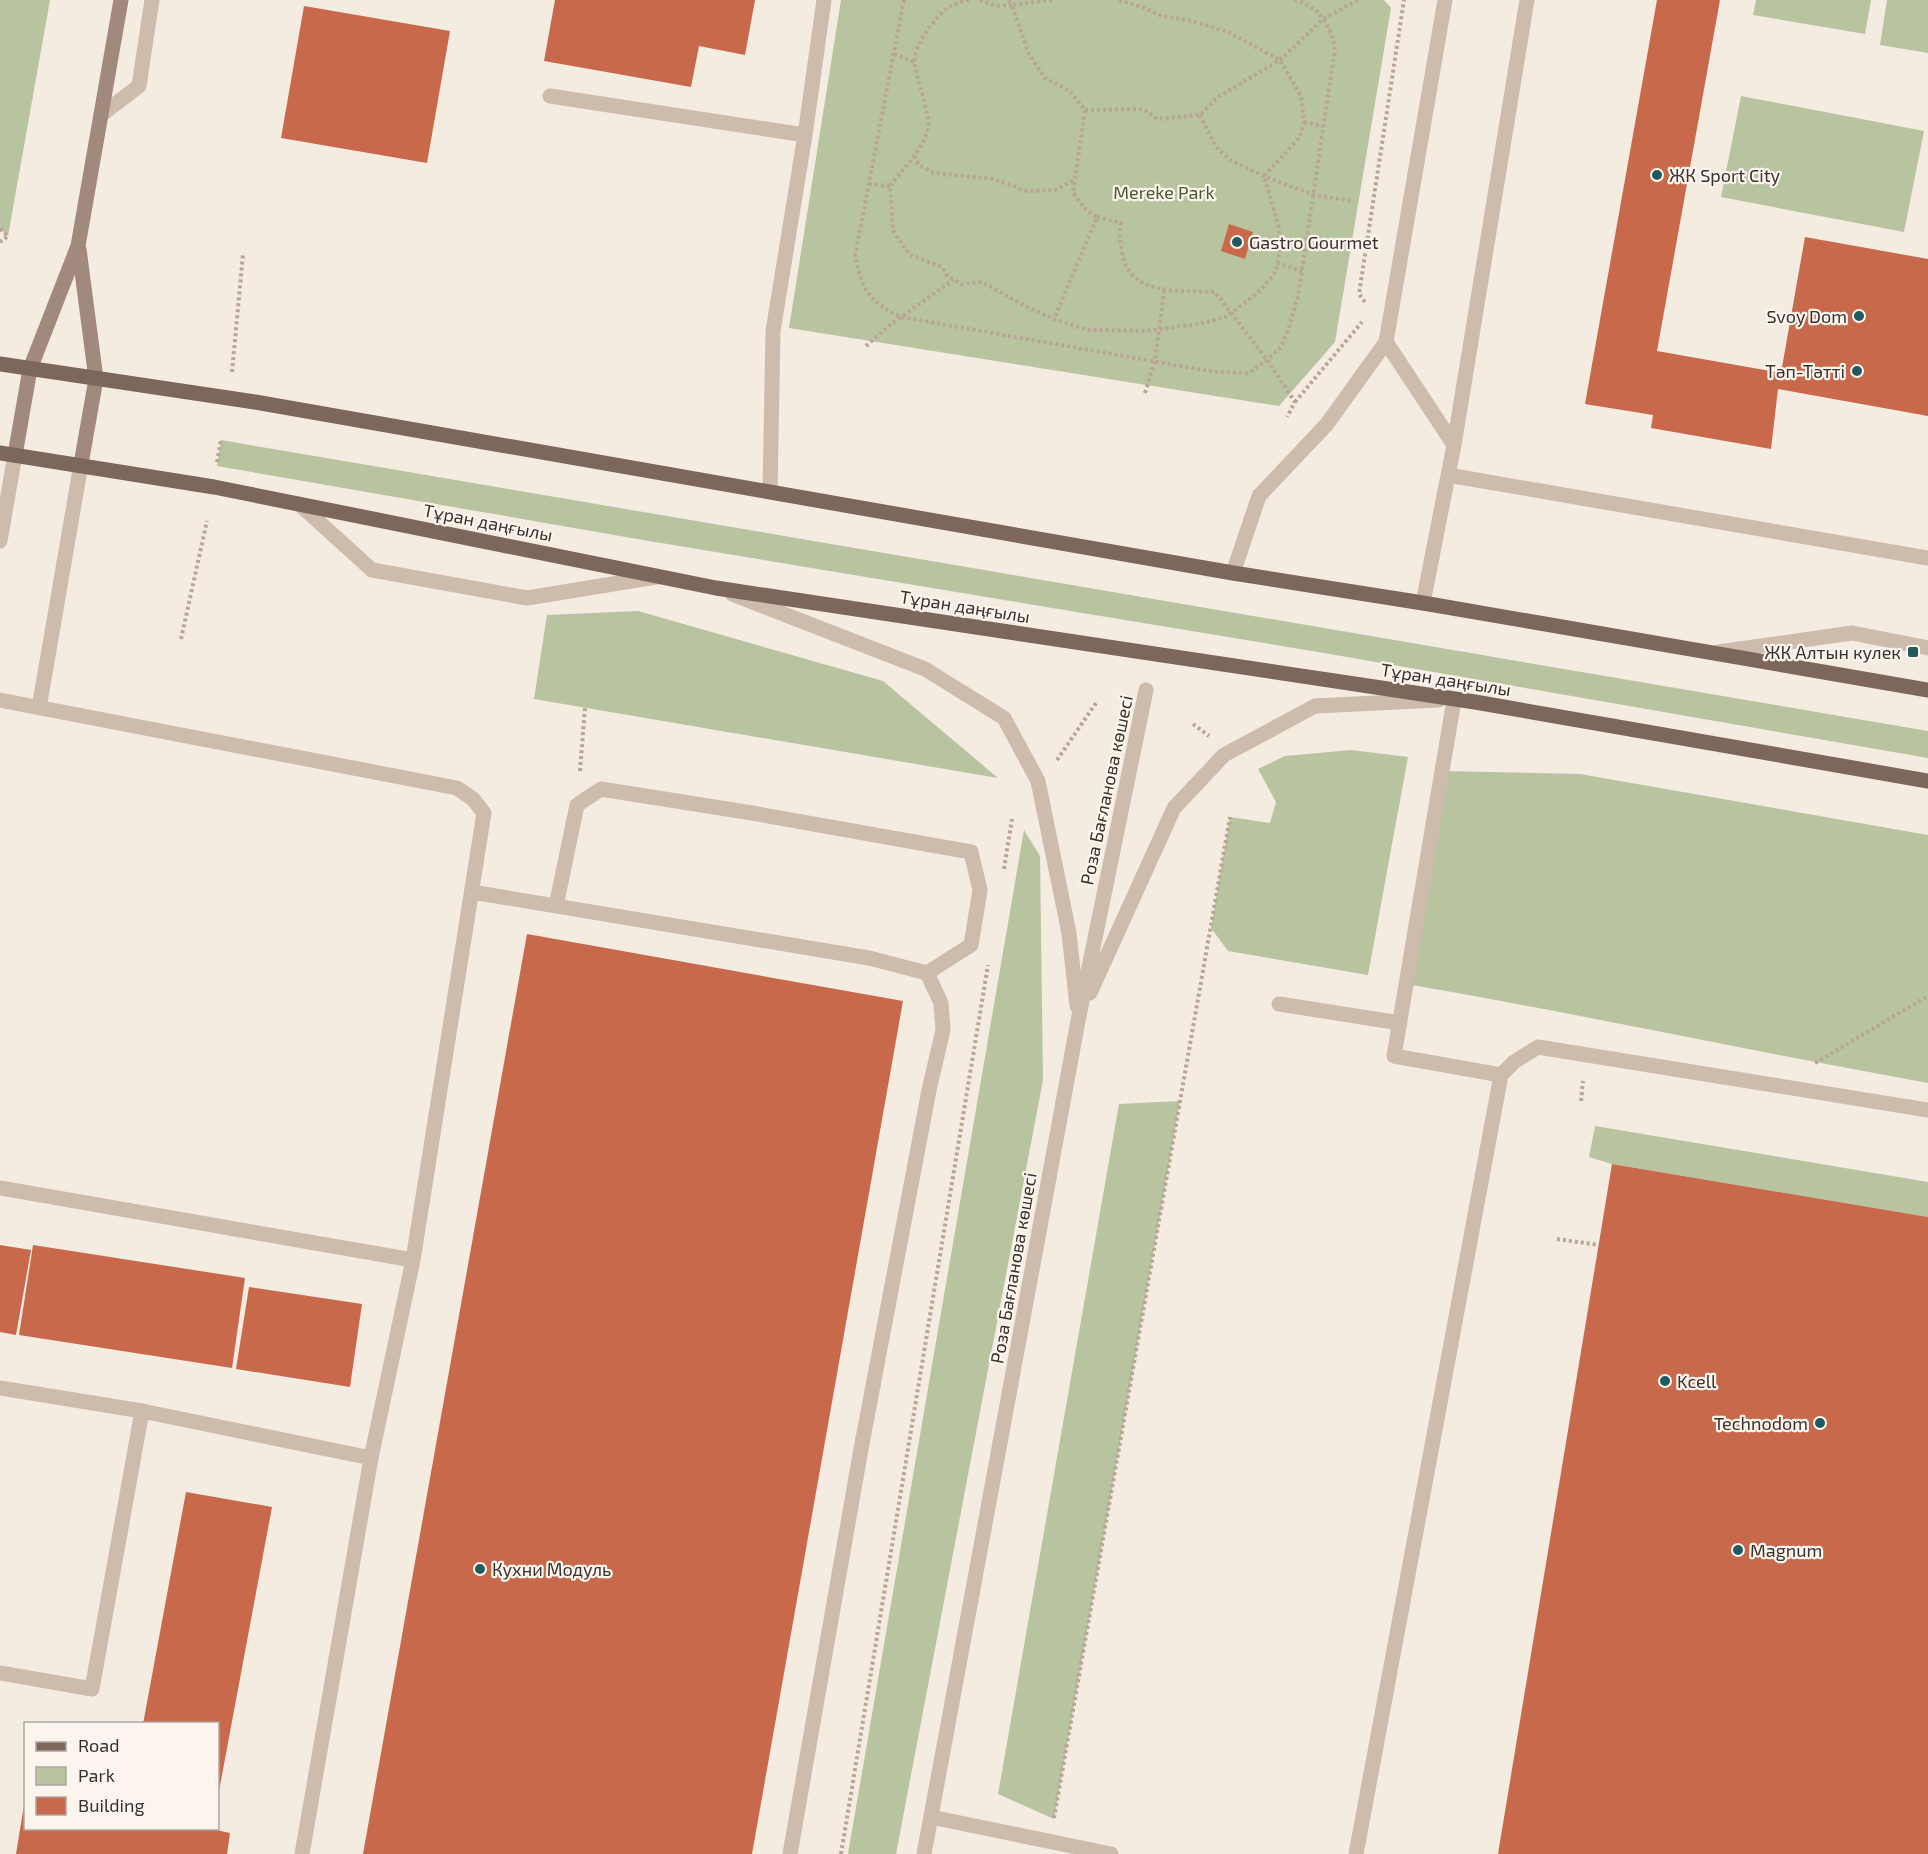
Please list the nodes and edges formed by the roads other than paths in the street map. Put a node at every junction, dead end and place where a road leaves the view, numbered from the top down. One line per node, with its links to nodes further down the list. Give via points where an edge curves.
1 (121, 0): 7 (main road)
2 (152, 0): 7 (street, via 139,86)
3 (824, 0): 8 (street)
4 (1446, 0): 10 (street)
5 (1527, 0): 14 (street)
6 (550, 96): 8 (street)
7 (101, 115): 9 (main road)
8 (805, 135): 18 (street, via 773,331)
9 (78, 246): 12 (main road); 13 (main road)
10 (1386, 342): 14 (street); 22 (street, via 1327,424 1259,495)
11 (0, 364): 12 (main road)
12 (30, 369): 13 (main road); 15 (main road)
13 (96, 379): 16 (main road); 18 (main road, via 255,402)
14 (1454, 445): 17 (street)
15 (8, 454): 16 (main road, Тұран даңғылы); 20 (street)
16 (81, 464): 19 (main road, Тұран даңғылы); 32 (street)
17 (1448, 475): 21 (street); 25 (street)
18 (770, 491): 22 (main road)
19 (299, 504): 23 (main road, Тұран даңғылы); 23 (street, via 372,570 528,598)
20 (0, 541)
21 (1928, 558)
22 (1233, 573): 25 (main road)
23 (659, 576): 24 (main road, Тұран даңғылы)
24 (716, 588): 31 (main road, Тұран даңғылы); 38 (street, via 925,669 1004,718 1038,781 1069,933)
25 (1423, 603): 27 (main road)
26 (1928, 648): 27 (street, via 1852,633)
27 (1711, 653): 29 (main road)
28 (1146, 690): 38 (street, Роза Бағланова көшесі)
29 (1928, 690)
30 (0, 700): 32 (street)
31 (1454, 700): 33 (main road, Тұран даңғылы); 38 (street, via 1316,706 1224,755 1174,808); 39 (street)
32 (39, 708): 34 (street, via 457,788 484,813)
33 (1928, 781)
34 (471, 892): 35 (street); 43 (street)
35 (556, 906): 36 (street, via 868,958); 36 (street, via 577,805 601,789 971,852 980,890 971,945)
36 (927, 973): 50 (street, via 941,1003 942,1030 861,1449)
37 (1279, 1005): 39 (street)
38 (1078, 1021): 48 (street, Роза Бағланова көшесі)
39 (1400, 1023): 40 (street, via 1394,1056)
40 (1501, 1076): 41 (street, via 1538,1047); 53 (street)
41 (1928, 1110)
42 (0, 1188): 43 (street)
43 (413, 1260): 46 (street)
44 (0, 1388): 45 (street)
45 (142, 1411): 46 (street); 47 (street, via 92,1689)
46 (371, 1458): 49 (street)
47 (0, 1673)
48 (931, 1817): 51 (street, Роза Бағланова көшесі); 52 (street)
49 (302, 1854)
50 (790, 1854)
51 (924, 1854)
52 (1111, 1854)
53 (1356, 1854)

